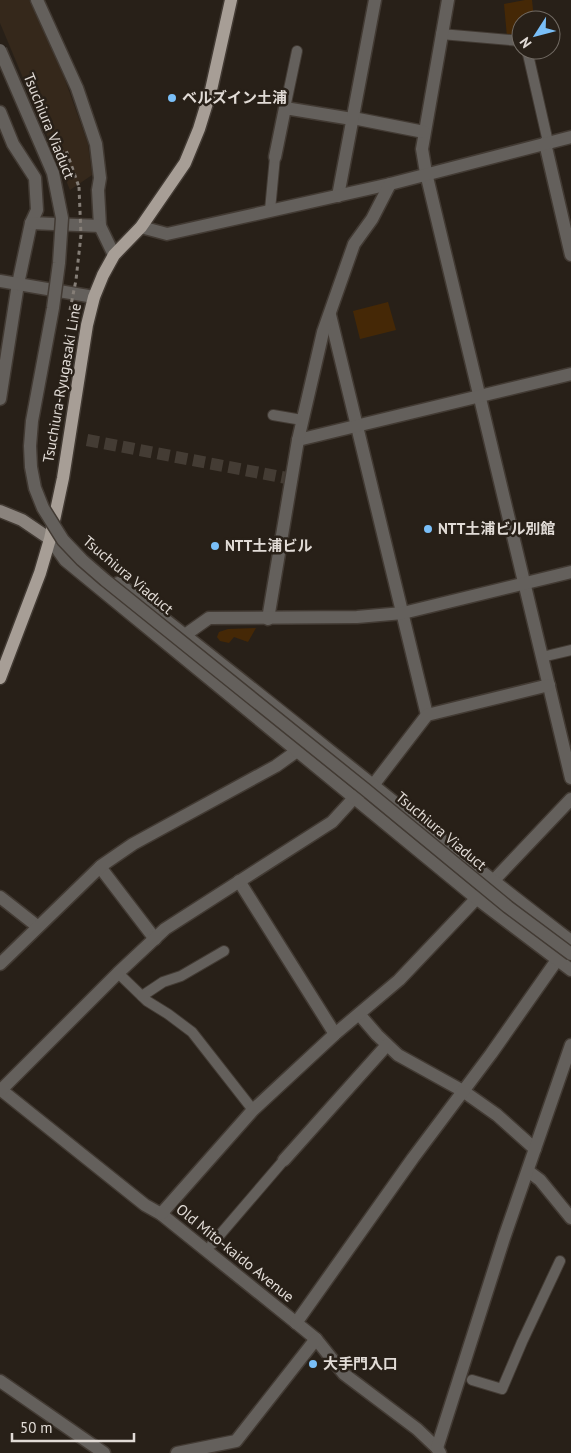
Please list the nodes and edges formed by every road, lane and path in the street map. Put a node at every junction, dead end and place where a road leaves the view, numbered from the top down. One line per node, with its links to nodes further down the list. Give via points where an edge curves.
1 (36, 0): 23 (street, via 77,88 96,144)
2 (231, 0): 24 (main road, Tsuchiura-Ryugasaki Line, via 199,129 185,163)
3 (375, 0): 12 (street)
4 (448, 0): 5 (street)
5 (441, 34): 6 (lane); 13 (street)
6 (511, 40)
7 (0, 50): 66 (street, Tsuchiura Viaduct, bridge, via 53,172 62,218 53,308 30,446 35,488 55,529 99,575 508,907)
8 (297, 51): 10 (lane)
9 (529, 60): 15 (lane)
10 (285, 108): 12 (street); 17 (street)
11 (0, 112): 22 (street, via 14,144 35,178 37,210)
12 (352, 118): 13 (street); 20 (street)
13 (424, 132): 18 (street, via 422,149)
14 (571, 137): 15 (street)
15 (546, 143): 18 (street); 26 (street)
16 (55, 156): 30 (path, bridge, via 66,150 79,187 81,235)
17 (275, 157): 21 (lane)
18 (426, 173): 19 (street); 33 (street)
19 (390, 184): 20 (street); 31 (street, via 372,219 354,244)
20 (338, 196): 21 (street)
21 (270, 210): 24 (street, via 167,234)
22 (31, 223): 23 (street); 28 (street)
23 (100, 226): 25 (street)
24 (141, 227): 25 (main road, Tsuchiura-Ryugasaki Line)
25 (114, 255): 29 (main road, Tsuchiura-Ryugasaki Line)
26 (571, 255)
27 (0, 281): 28 (street)
28 (18, 284): 29 (street); 34 (street)
29 (94, 297): 40 (main road, Tsuchiura-Ryugasaki Line)
30 (70, 310)
31 (330, 315): 36 (street); 37 (street)
32 (571, 374): 33 (street)
33 (478, 396): 37 (street); 42 (street)
34 (0, 399)
35 (273, 415): 36 (lane)
36 (302, 420): 38 (street)
37 (358, 425): 38 (street); 43 (street)
38 (298, 440): 44 (street)
39 (0, 511): 40 (main road, via 22,520)
40 (50, 539): 45 (street, via 70,546); 48 (main road, Tsuchiura-Ryugasaki Line); 52 (street, via 65,560)
41 (571, 572): 42 (street)
42 (524, 583): 43 (street); 47 (street)
43 (403, 613): 44 (street); 50 (street)
44 (268, 619): 45 (street, via 209,618)
45 (185, 635): 54 (street)
46 (571, 650): 47 (lane)
47 (542, 657): 49 (street)
48 (0, 678)
49 (549, 685): 50 (street); 51 (street)
50 (427, 715): 54 (street)
51 (565, 730): 53 (street)
52 (297, 751): 55 (street); 57 (street, via 276,766 133,844)
53 (571, 778)
54 (374, 784): 55 (street); 59 (street)
55 (354, 798): 58 (street, via 332,822); 61 (street)
56 (571, 798): 59 (street)
57 (100, 867): 62 (street); 63 (street)
58 (239, 881): 63 (street, via 165,929); 73 (street)
59 (493, 882): 61 (street); 64 (street)
60 (0, 896): 62 (street)
61 (476, 898): 67 (street); 72 (street, via 399,980)
62 (37, 926): 68 (street)
63 (155, 939): 70 (street)
64 (571, 941)
65 (224, 951): 71 (lane)
66 (571, 954)
67 (557, 960): 69 (street); 77 (street)
68 (0, 964)
69 (571, 970)
70 (118, 973): 71 (lane); 76 (street)
71 (142, 996): 78 (lane, via 192,1032)
72 (359, 1014): 73 (street); 74 (street)
73 (335, 1034): 78 (street)
74 (387, 1045): 77 (street, via 398,1055); 80 (street)
75 (571, 1045): 79 (street)
76 (1, 1090): 83 (street, Old Mito-kaido Avenue, via 146,1205)
77 (463, 1091): 79 (street); 86 (street)
78 (253, 1110): 83 (street)
79 (536, 1149): 81 (street)
80 (284, 1160): 84 (lane)
81 (528, 1171): 82 (street); 91 (street, via 504,1238)
82 (570, 1212)
83 (162, 1214): 86 (street, Old Mito-kaido Avenue)
84 (212, 1244)
85 (560, 1261): 88 (lane, via 502,1389)
86 (296, 1323): 87 (street, Old Mito-kaido Avenue)
87 (316, 1339): 90 (street, via 236,1441); 91 (street, Old Mito-kaido Avenue, via 344,1374 417,1429)
88 (472, 1380)
89 (0, 1382): 92 (street)
90 (207, 1450): 93 (street)
91 (439, 1451)
92 (104, 1453)
93 (177, 1453)

